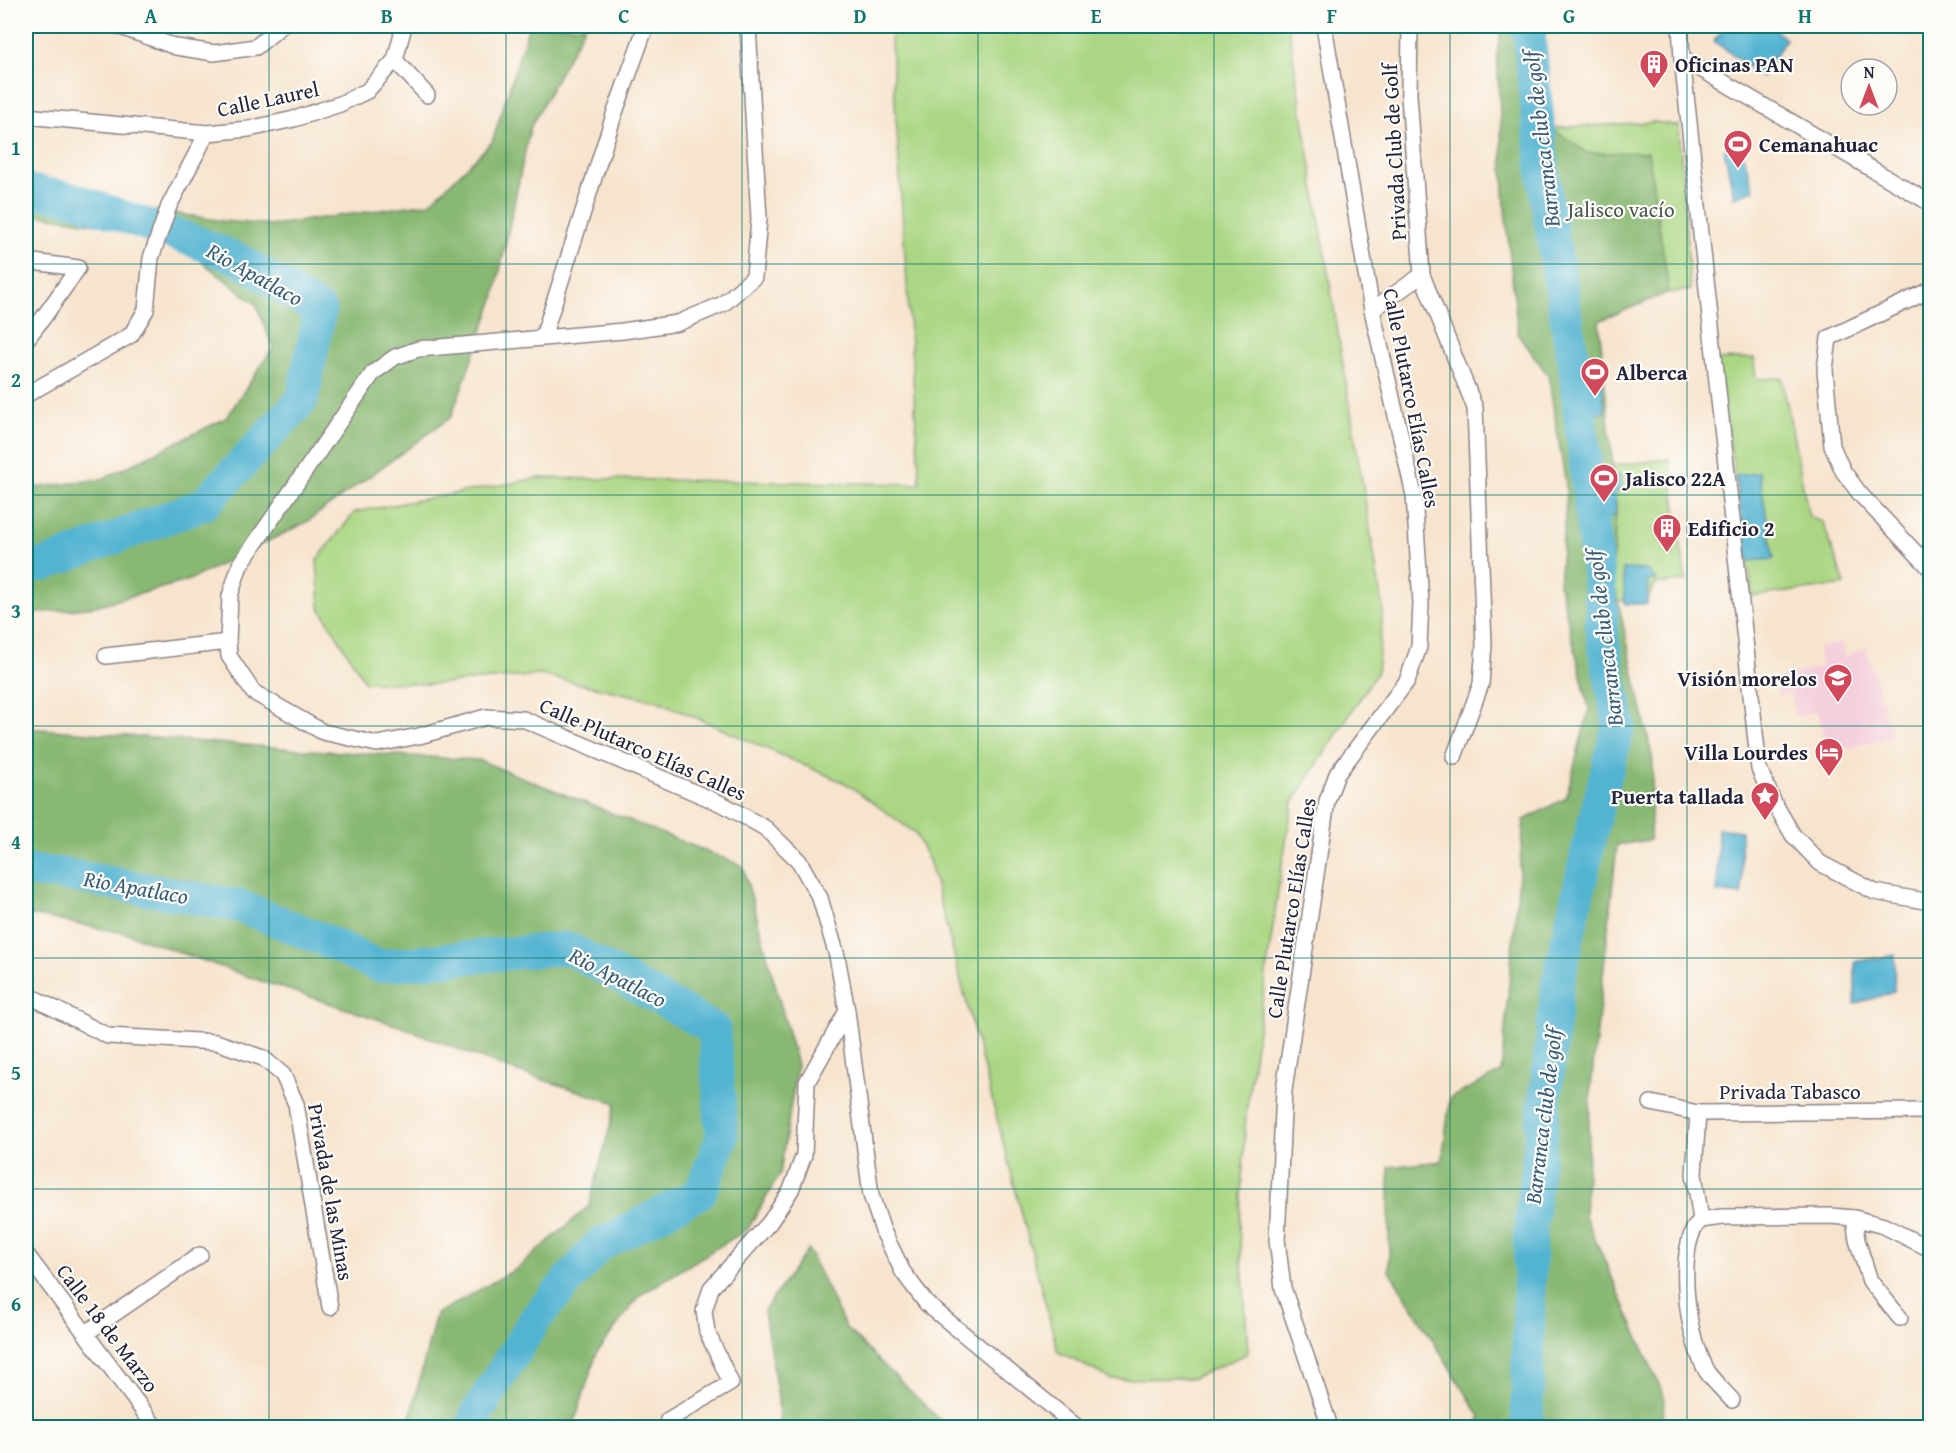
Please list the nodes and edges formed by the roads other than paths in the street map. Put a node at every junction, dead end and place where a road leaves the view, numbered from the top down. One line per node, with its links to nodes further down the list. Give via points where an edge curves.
1 (118, 26): 2 (street, via 176,47 214,53 256,47)
2 (281, 26)
3 (404, 26): 10 (street, Calle Laurel)
4 (646, 26): 19 (street)
5 (748, 26): 19 (street, Calle Plutarco Elías Calles, via 759,219 754,277 723,304 678,323)
6 (1324, 26): 18 (street, Calle Plutarco Elías Calles)
7 (1410, 26): 16 (street, Privada Club de Golf, via 1409,95)
8 (1680, 26): 9 (street)
9 (1682, 58): 14 (street); 26 (street, via 1760,769 1793,835 1821,863 1875,892)
10 (395, 60): 11 (street); 13 (street, Calle Laurel, via 367,91 340,104 249,129)
11 (427, 95)
12 (26, 116): 13 (street, Calle Laurel)
13 (207, 133): 21 (street, via 169,206 151,258 146,310 131,335)
14 (1930, 203)
15 (26, 261): 20 (street, via 78,268)
16 (1422, 275): 18 (street); 25 (street, Privada Club de Golf, via 1475,408 1484,645 1481,684)
17 (1930, 290): 22 (street, via 1829,338 1825,370 1832,446 1843,471)
18 (1372, 310): 44 (street, Calle Plutarco Elías Calles, via 1414,495 1421,603 1419,647 1407,681 1337,774 1327,801 1284,1090 1279,1259 1283,1288)
19 (543, 337): 23 (street, Calle Plutarco Elías Calles, via 418,349 395,357 373,373 240,565 230,596)
20 (26, 340)
21 (26, 395)
22 (1930, 568)
23 (228, 642): 24 (street); 28 (street, Calle Plutarco Elías Calles, via 229,656 253,692 323,732 378,744 486,717 524,719 724,805 765,828 799,861 820,898)
24 (106, 656)
25 (1454, 757)
26 (1930, 903)
27 (26, 994): 37 (street, Privada de las Minas, via 108,1036 216,1042 263,1058 283,1075 296,1104)
28 (848, 1011): 42 (street, via 807,1082 804,1155 791,1190 770,1222 711,1288 704,1311 707,1332 731,1383 668,1420); 43 (street, Calle Plutarco Elías Calles, via 871,1195 903,1272 927,1304)
29 (1651, 1103): 31 (street, Privada Tabasco)
30 (1930, 1111): 31 (street, Privada Tabasco)
31 (1698, 1113): 33 (street, via 1694,1174)
32 (1854, 1218): 33 (street); 34 (street, via 1884,1226); 38 (street, via 1870,1281)
33 (1701, 1220): 40 (street, via 1693,1230 1686,1256 1686,1298 1694,1340 1707,1372)
34 (1930, 1249)
35 (26, 1254): 39 (street, Calle 18 de Marzo)
36 (200, 1255): 39 (street)
37 (330, 1307)
38 (1900, 1318)
39 (86, 1333): 41 (street, Calle 18 de Marzo)
40 (1732, 1400)
41 (156, 1428)
42 (668, 1428)
43 (1078, 1428)
44 (1328, 1428)

